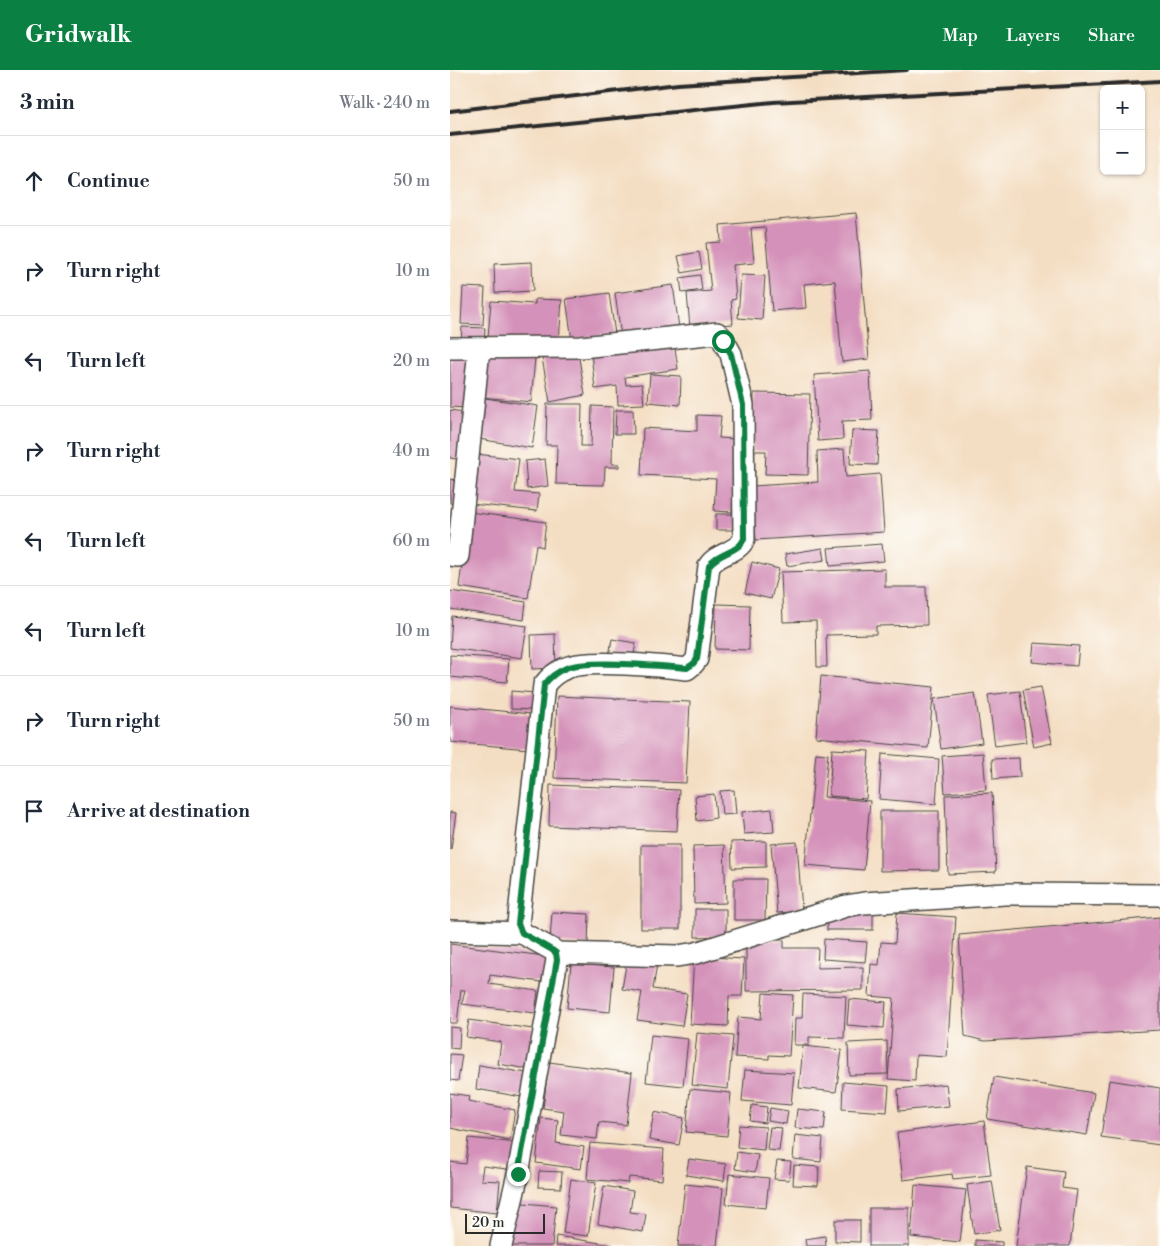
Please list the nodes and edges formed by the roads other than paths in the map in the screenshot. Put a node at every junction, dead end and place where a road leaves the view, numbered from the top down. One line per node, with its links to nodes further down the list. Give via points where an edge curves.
1 (450, 348): 2 (street)
2 (479, 349): 3 (street, via 458,556); 6 (street, via 581,347 717,333 731,354 743,405 744,539 709,566 697,659 687,668 584,665 567,668 551,676 544,685 519,912 518,924)
3 (450, 555)
4 (1160, 895): 7 (street, via 1004,894 884,901 846,906 696,953 677,956)
5 (450, 931): 6 (street)
6 (522, 933): 7 (street)
7 (556, 953): 8 (street, via 518,1174)
8 (501, 1246)

